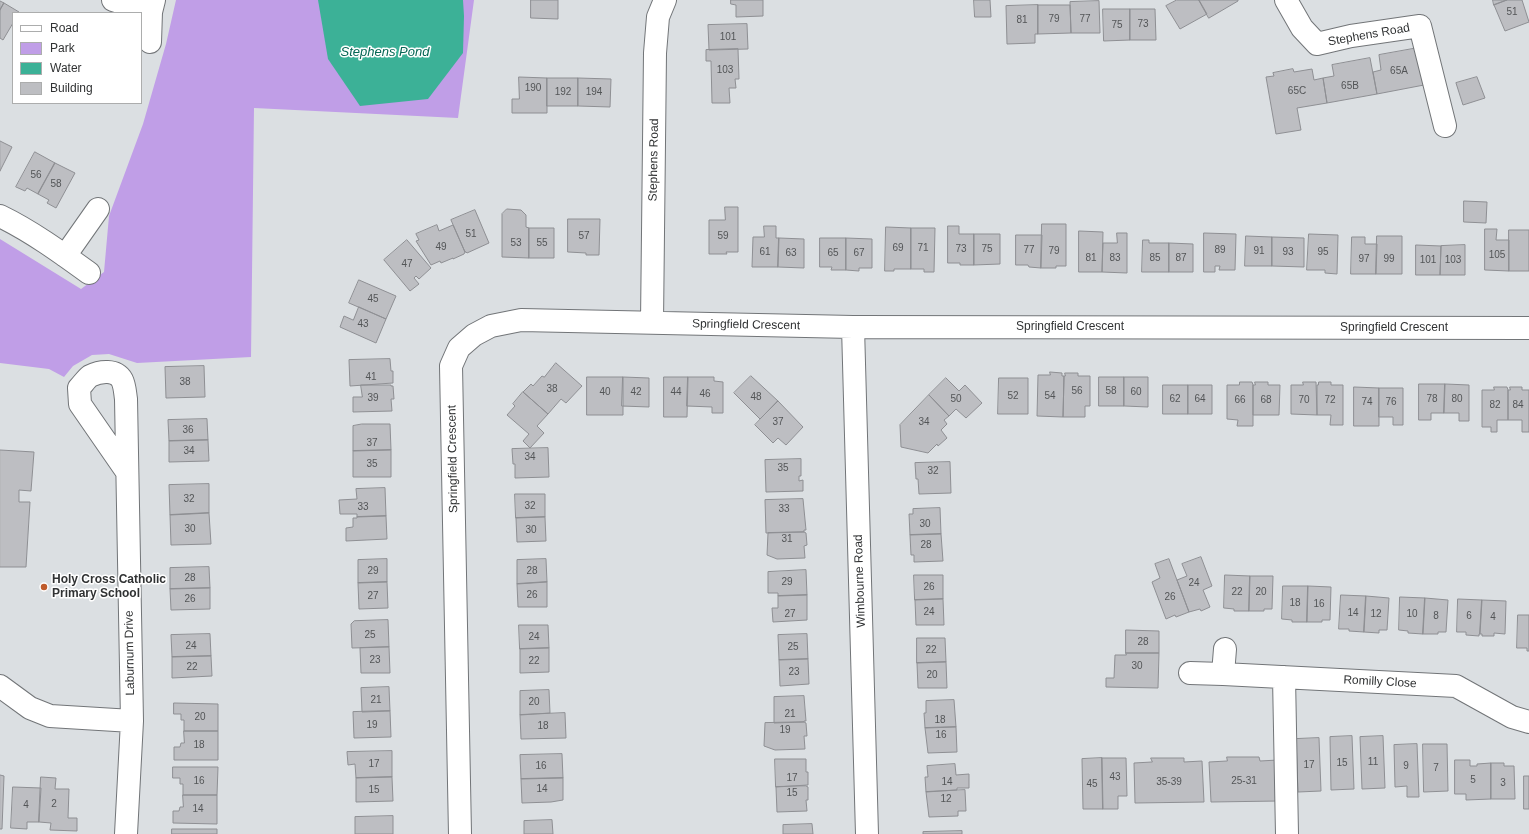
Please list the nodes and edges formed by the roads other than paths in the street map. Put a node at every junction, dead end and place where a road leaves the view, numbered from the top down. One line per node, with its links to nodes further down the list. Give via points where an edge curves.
1 (113, 0): 4 (street)
2 (666, 0): 11 (street, Stephens Road, via 658,17 655,53)
3 (1286, 0): 6 (street, Stephens Road, via 1302,28 1317,44 1350,36 1420,26)
4 (152, 6): 5 (street)
5 (150, 42)
6 (1444, 126)
7 (98, 209): 9 (street)
8 (0, 216): 9 (street)
9 (65, 256): 10 (street)
10 (89, 273)
11 (652, 322): 12 (street, Springfield Crescent); 23 (street, Springfield Crescent, via 521,320 491,326 474,335 459,348 451,366)
12 (853, 327): 13 (street, Springfield Crescent); 24 (street, Wimbourne Road)
13 (1529, 328)
14 (127, 472): 20 (street, Laburnum Drive)
15 (1225, 649): 17 (street)
16 (1190, 673): 17 (street, Romilly Close)
17 (1223, 674): 18 (street, Romilly Close)
18 (1284, 677): 21 (street, Romilly Close, via 1456,686 1512,717); 25 (street)
19 (0, 686): 20 (street, via 30,708 50,716)
20 (132, 721): 22 (street, Laburnum Drive)
21 (1529, 722)
22 (126, 834)
23 (460, 834)
24 (867, 834)
25 (1287, 834)

